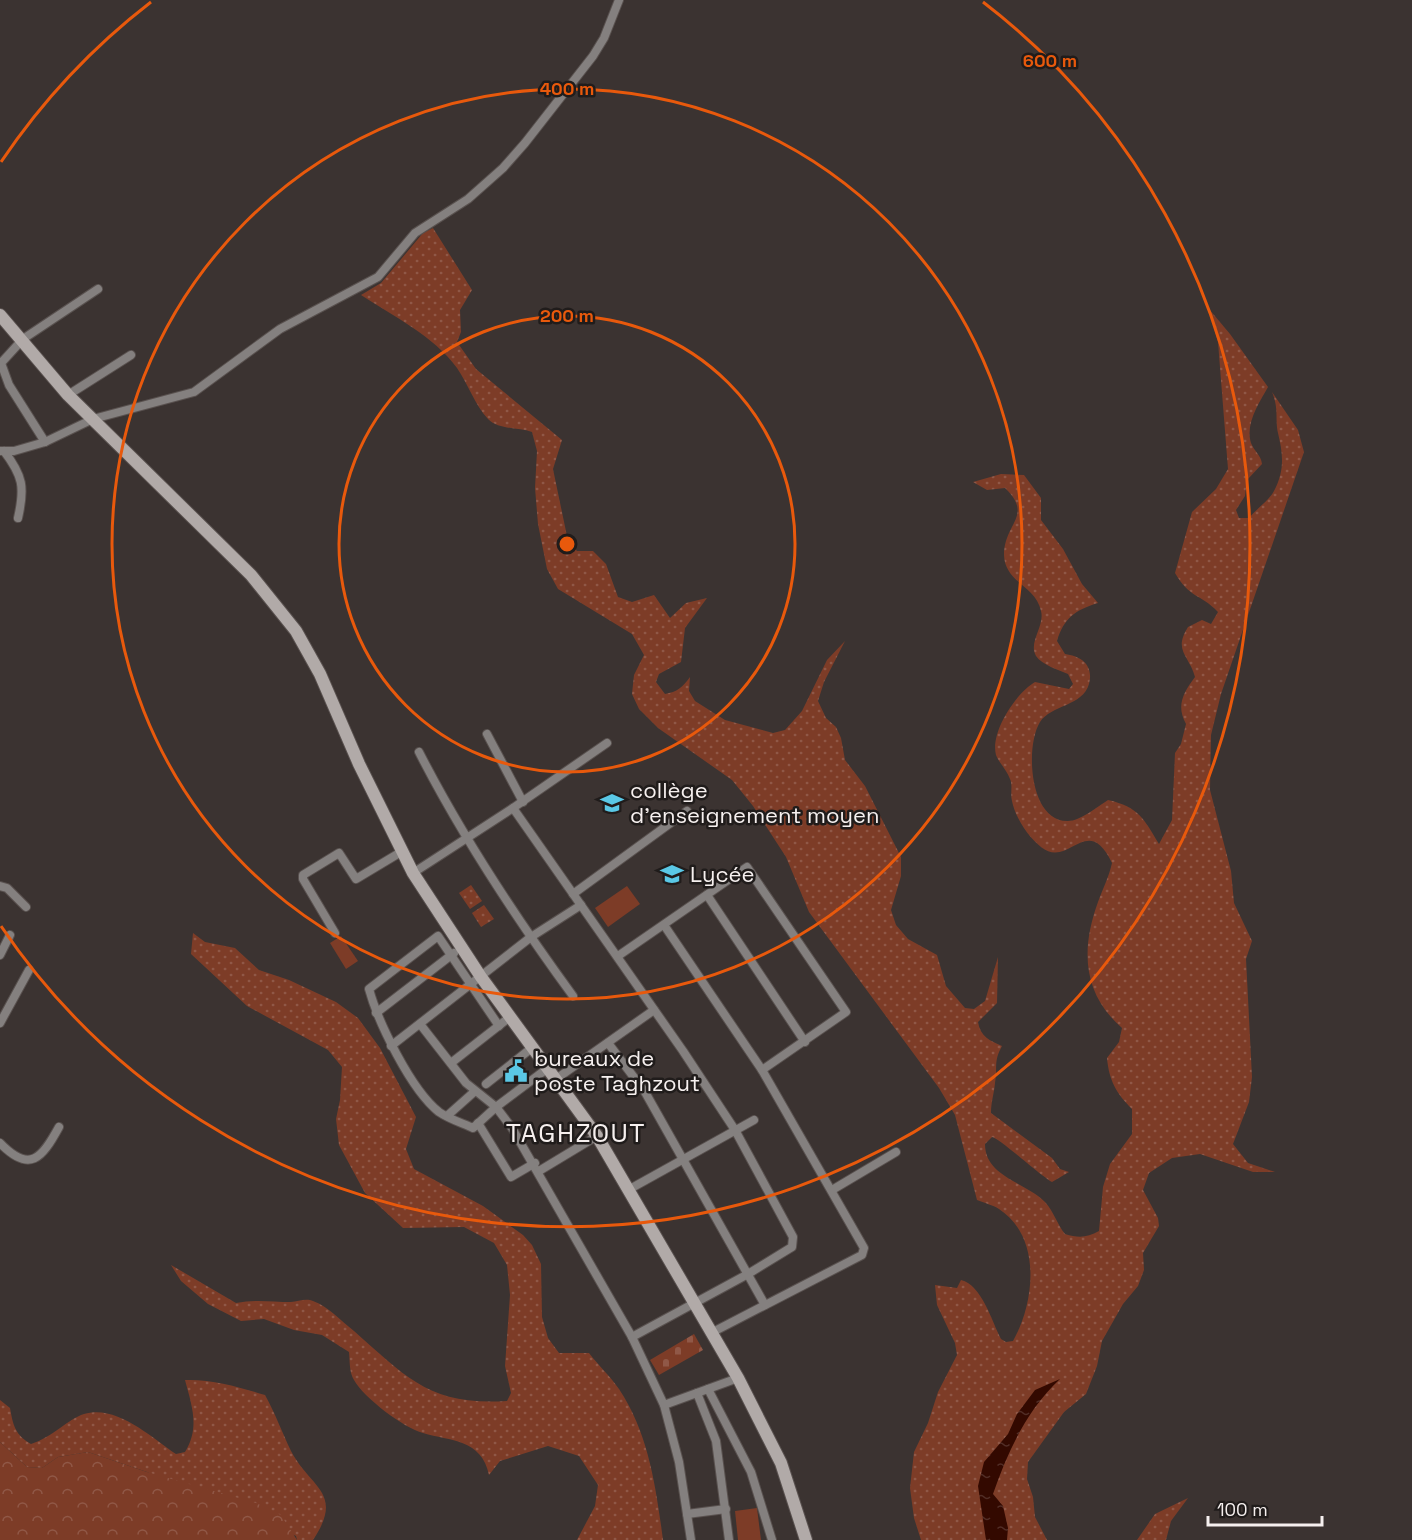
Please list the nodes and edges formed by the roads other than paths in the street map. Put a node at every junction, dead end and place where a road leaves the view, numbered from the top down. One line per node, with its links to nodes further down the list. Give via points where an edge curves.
1 (619, 0): 7 (street, via 593,56 502,168 468,199 415,233 378,277 280,329 194,392)
2 (98, 289): 4 (street)
3 (0, 315): 4 (main road)
4 (23, 339): 6 (main road); 8 (street, via 4,357 2,370)
5 (132, 355): 6 (street)
6 (69, 395): 7 (main road)
7 (93, 419): 8 (street); 18 (main road, via 251,575 296,631 320,674)
8 (45, 442): 9 (street)
9 (2, 451): 10 (street, via 19,471 22,485)
10 (18, 518)
11 (487, 734): 14 (street)
12 (607, 743): 14 (street)
13 (419, 752): 17 (street)
14 (523, 802): 15 (street)
15 (513, 808): 17 (street); 21 (street)
16 (687, 811): 21 (street)
17 (467, 838): 19 (street); 28 (street)
18 (401, 852): 19 (main road); 26 (street, via 356,879 339,853 303,875)
19 (413, 873): 29 (main road)
20 (0, 886): 24 (street)
21 (573, 894): 23 (street)
22 (707, 895): 25 (street); 44 (street); 44 (street, via 747,867 845,1008 843,1016)
23 (581, 905): 28 (street); 32 (street)
24 (26, 907)
25 (664, 925): 32 (street); 49 (street)
26 (335, 933)
27 (10, 935): 30 (street)
28 (531, 938): 34 (street); 36 (street)
29 (462, 947): 31 (street); 34 (main road)
30 (0, 955)
31 (451, 956): 35 (street); 38 (street); 38 (street, via 438,936 369,989)
32 (618, 956): 37 (street)
33 (29, 970): 40 (street)
34 (482, 977): 35 (street); 39 (main road)
35 (470, 986): 41 (street); 42 (street)
36 (573, 996)
37 (654, 1010): 43 (street); 58 (street)
38 (376, 1013): 45 (street, via 387,1029)
39 (510, 1017): 42 (street); 46 (main road)
40 (0, 1023)
41 (420, 1024): 45 (street); 47 (street)
42 (499, 1026): 47 (street)
43 (608, 1042): 50 (street); 62 (street, via 645,1092)
44 (805, 1042): 49 (street)
45 (391, 1046): 54 (street, via 438,1111)
46 (533, 1047): 48 (main road); 51 (street)
47 (451, 1063): 52 (street)
48 (548, 1068): 50 (main road); 53 (street)
49 (762, 1070): 65 (street)
50 (556, 1079): 59 (main road)
51 (486, 1084)
52 (474, 1092): 53 (street); 54 (street)
53 (496, 1107): 56 (street); 63 (street)
54 (447, 1116): 56 (street, via 473,1128)
55 (754, 1120): 58 (street)
56 (478, 1123): 63 (street, via 511,1177)
57 (59, 1127): 60 (street, via 36,1160 28,1161 10,1153)
58 (735, 1130): 62 (street); 66 (street, via 793,1237 792,1247)
59 (597, 1136): 63 (street); 64 (main road)
60 (0, 1143)
61 (896, 1152): 65 (street)
62 (685, 1159): 64 (street); 66 (street)
63 (537, 1167): 70 (street)
64 (628, 1190): 67 (main road)
65 (832, 1190): 68 (street, via 864,1252)
66 (748, 1274): 67 (street); 68 (street)
67 (694, 1303): 69 (main road); 70 (street)
68 (765, 1305): 69 (street)
69 (711, 1333): 71 (main road)
70 (632, 1337): 74 (street)
71 (738, 1378): 72 (street); 80 (main road, via 781,1463)
72 (708, 1389): 73 (street); 79 (street, via 751,1472)
73 (697, 1393): 74 (street); 75 (street, via 716,1441)
74 (664, 1405): 76 (street)
75 (726, 1509): 76 (street); 78 (street)
76 (687, 1514): 77 (street)
77 (691, 1540)
78 (729, 1540)
79 (772, 1540)
80 (806, 1540)

